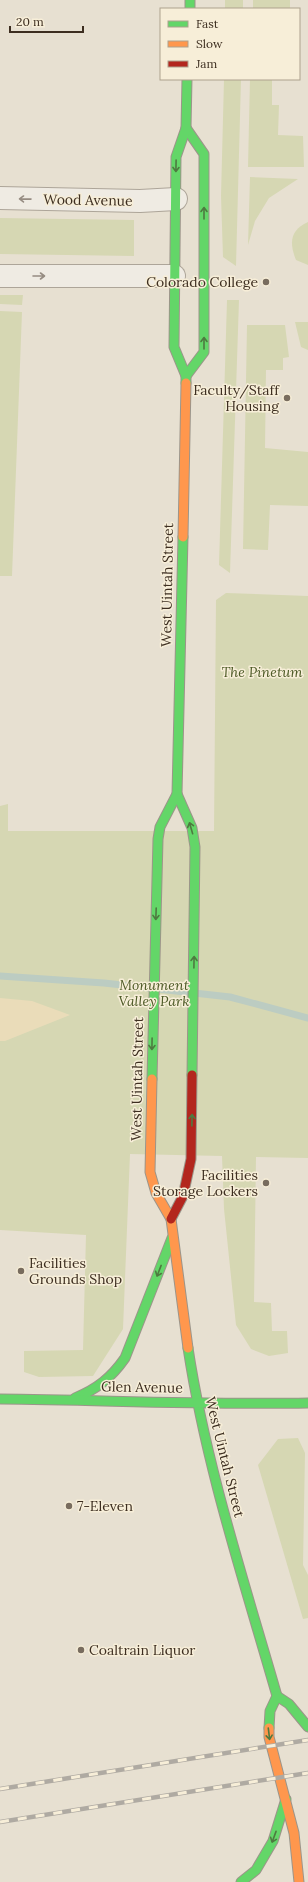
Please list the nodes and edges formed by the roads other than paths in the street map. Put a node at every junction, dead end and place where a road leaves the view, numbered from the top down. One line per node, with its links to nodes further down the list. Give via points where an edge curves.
1 (187, 80): 2 (main road, West Uintah Street)
2 (186, 128): 4 (main road, West Uintah Street, one-way to 4, via 176,157); 7 (main road, one-way to 2, via 204,352 204,154)
3 (0, 198): 4 (street, Wood Avenue, one-way to 3, via 140,201)
4 (176, 199): 6 (main road, West Uintah Street)
5 (0, 276): 6 (street, one-way to 6)
6 (174, 276): 7 (main road, West Uintah Street, via 174,347)
7 (186, 376): 8 (main road, West Uintah Street)
8 (176, 794): 9 (main road, West Uintah Street, one-way to 8, via 183,1196 191,1159 195,874 192,828); 9 (main road, West Uintah Street, one-way to 9, via 160,827 158,839 150,1159 150,1172 156,1193)
9 (171, 1220): 10 (main road, West Uintah Street)
10 (173, 1235): 12 (main road, one-way to 12, via 131,1347 118,1370 86,1395); 13 (main road, West Uintah Street)
11 (0, 1399): 12 (main road, Glen Avenue)
12 (69, 1400): 13 (main road, Glen Avenue)
13 (196, 1402): 14 (main road, Glen Avenue); 15 (main road, West Uintah Street)
14 (308, 1403)
15 (277, 1696): 16 (main road, via 290,1704); 17 (main road, one-way to 17, via 270,1711 269,1737)
16 (308, 1727)
17 (286, 1799): 18 (main road, one-way to 18, via 273,1841 256,1870); 19 (main road, via 294,1833)
18 (241, 1882)
19 (300, 1882)

